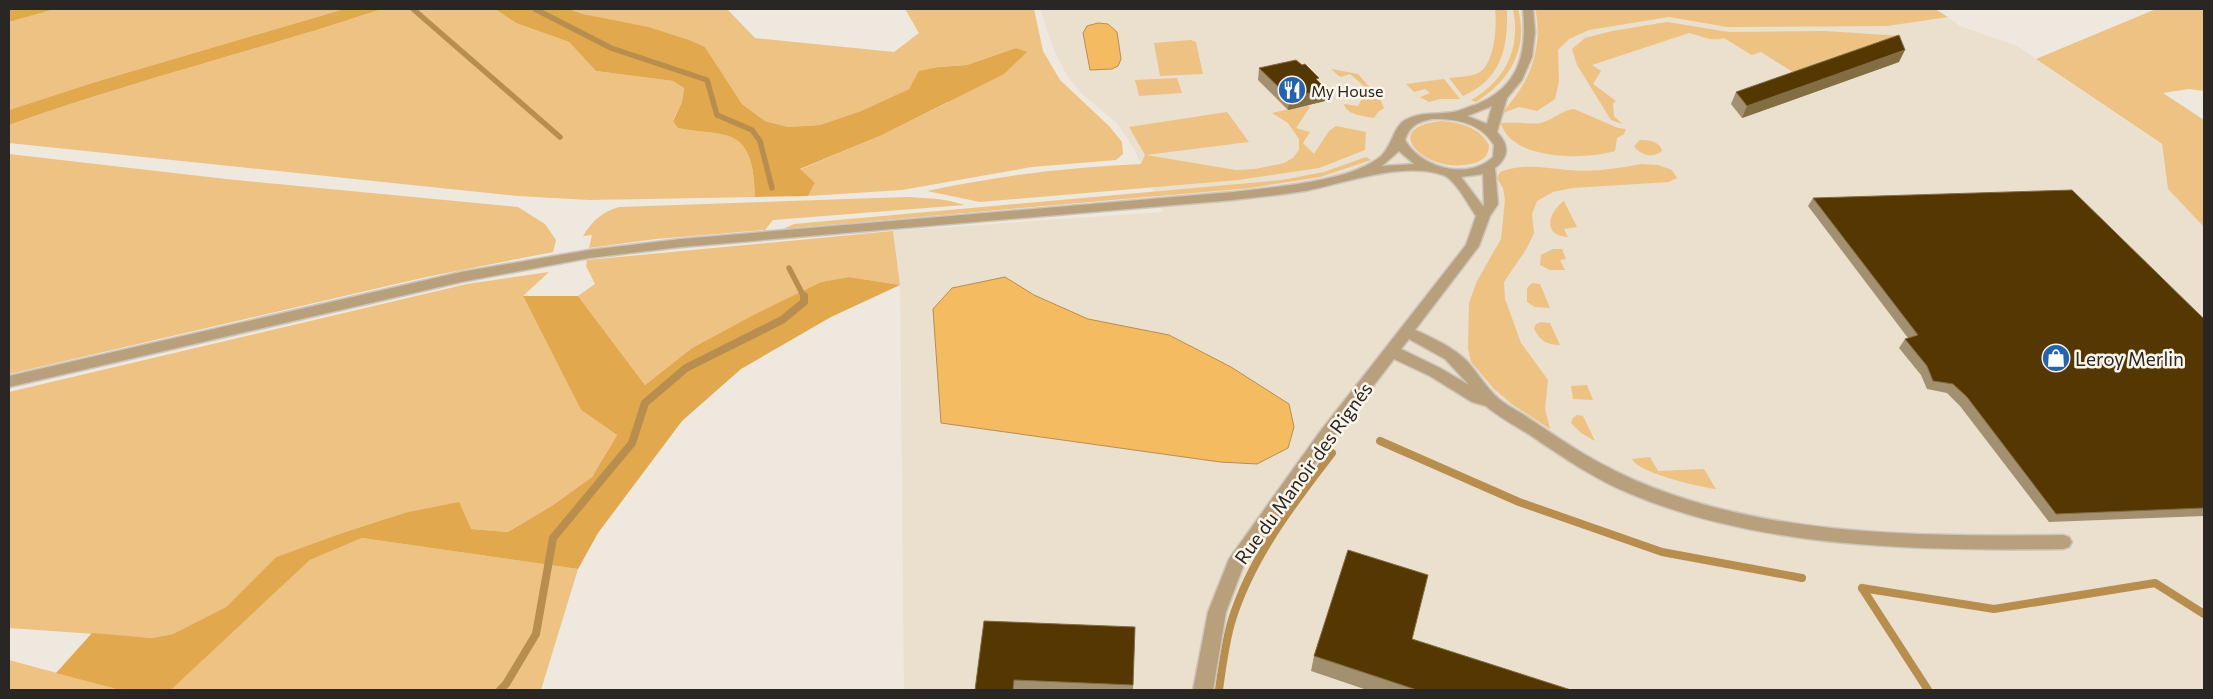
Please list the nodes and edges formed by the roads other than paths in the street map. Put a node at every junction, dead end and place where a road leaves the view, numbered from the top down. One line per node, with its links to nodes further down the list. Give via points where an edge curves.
1 (1528, 9): 2 (street, via 1531,30 1526,58 1513,84)
2 (1501, 97): 3 (street); 4 (street)
3 (1453, 116): 4 (street, via 1470,120); 5 (street, via 1423,117 1408,123 1400,131)
4 (1490, 131): 6 (street, via 1501,148 1500,157)
5 (1399, 140): 7 (street, via 1408,156); 8 (street, via 1387,158)
6 (1489, 167): 9 (street, via 1471,172); 10 (street, Rue du Manoir des Rignés, via 1491,204)
7 (1431, 168): 8 (street); 9 (street)
8 (1363, 172): 13 (street, via 1304,187 1233,196 681,243 550,260 461,277)
9 (1449, 172): 10 (street, via 1462,184)
10 (1483, 216): 11 (street, Rue du Manoir des Rignés, via 1472,246)
11 (1407, 332): 12 (street, Rue du Manoir des Rignés); 14 (street, via 1456,360)
12 (1391, 351): 14 (street, via 1478,398); 16 (street, Rue du Manoir des Rignés, via 1235,564 1217,612)
13 (9, 382)
14 (1490, 400): 15 (street, via 1599,471 1653,496 1716,516 1783,528 1893,541 1960,544)
15 (2063, 542)
16 (1203, 690)

